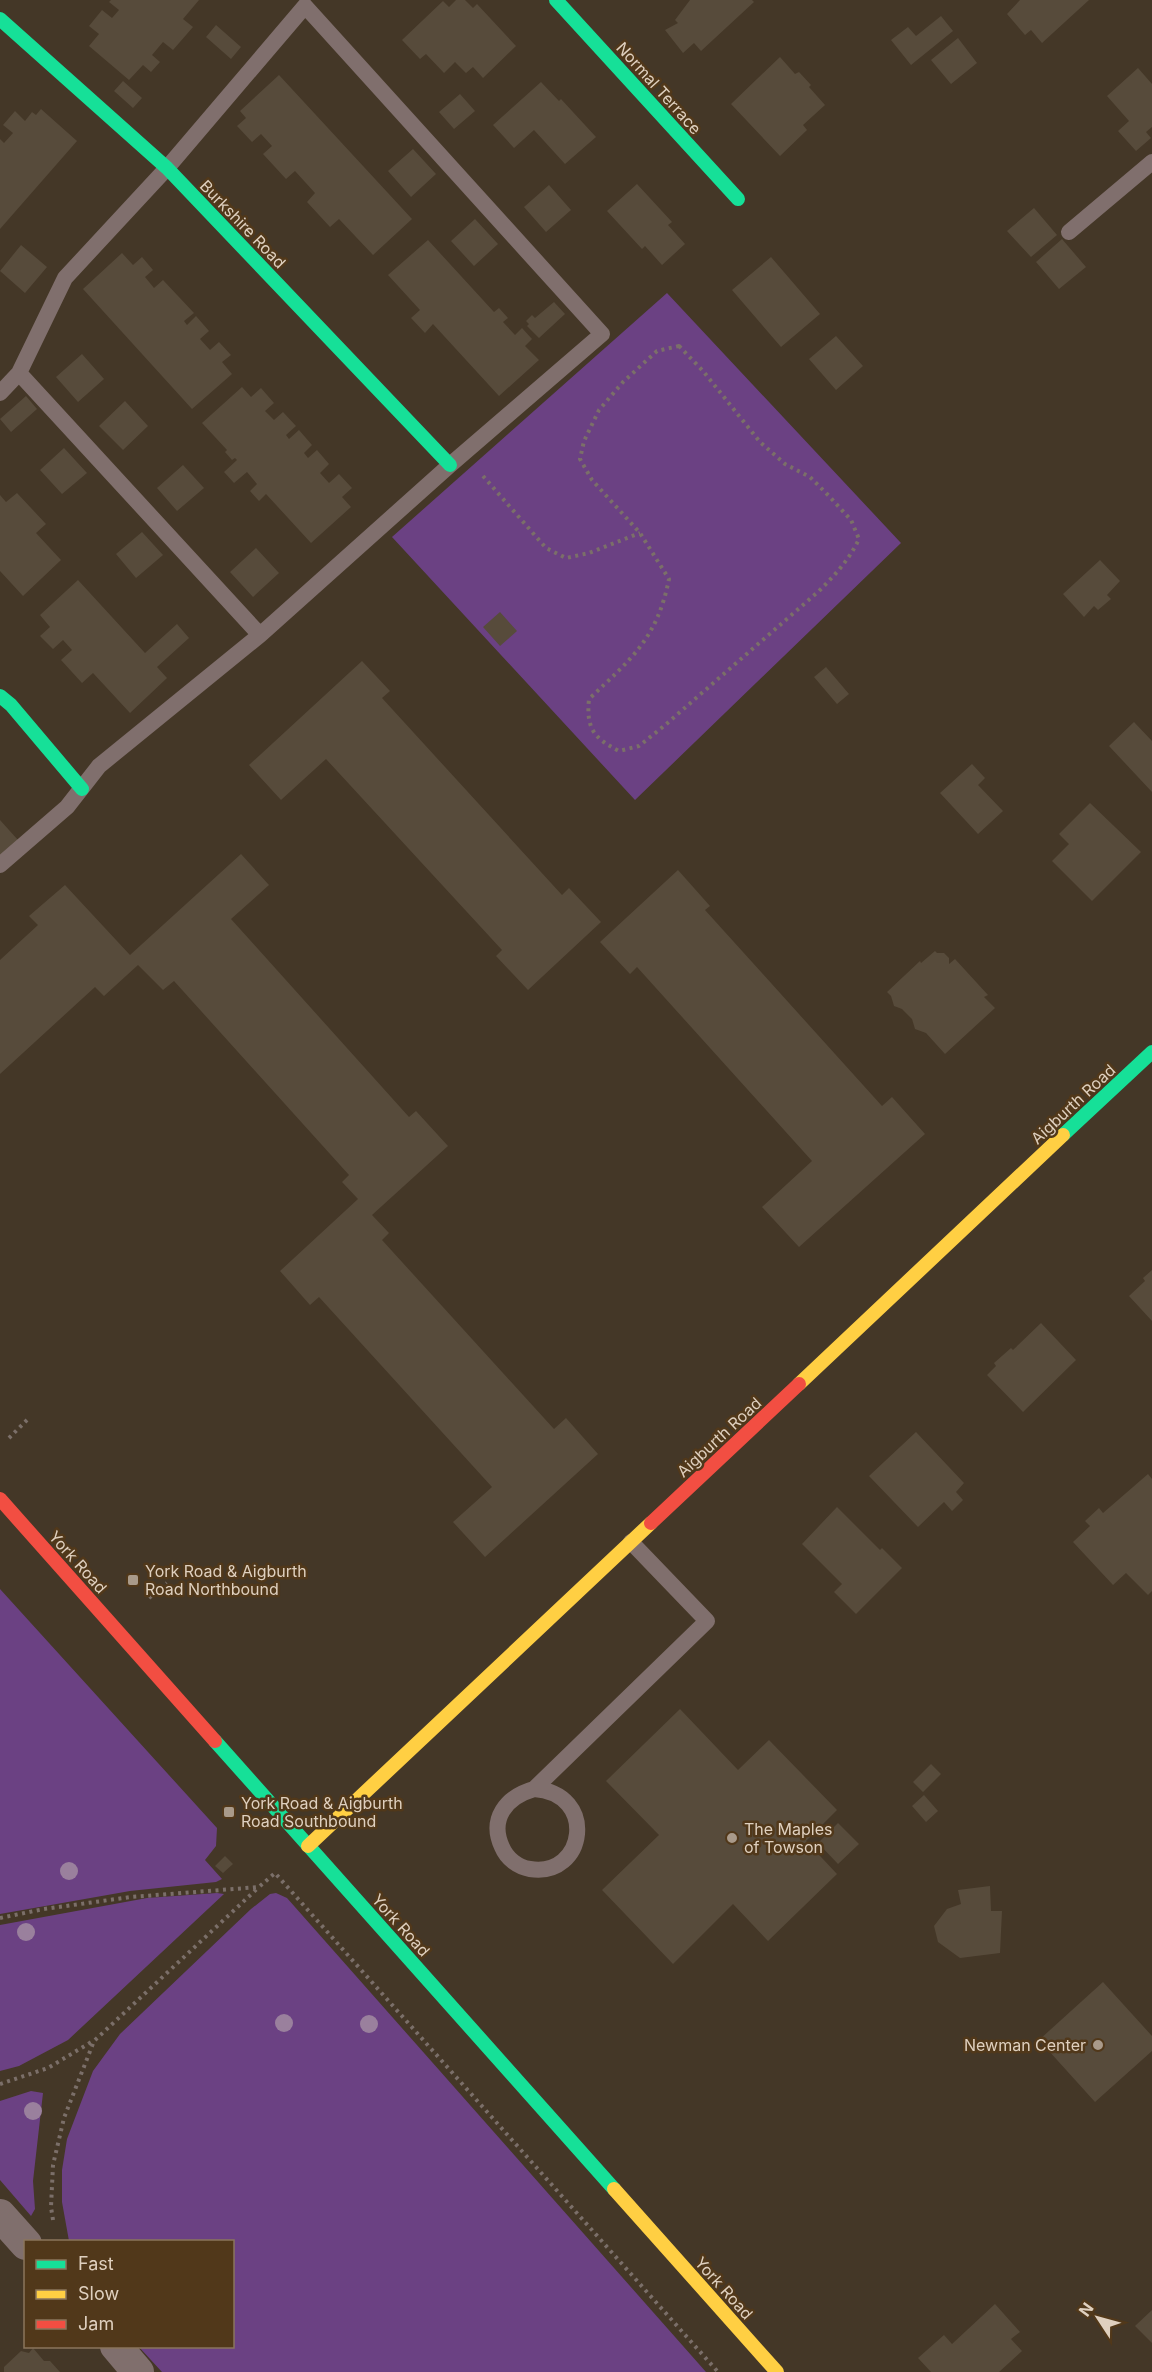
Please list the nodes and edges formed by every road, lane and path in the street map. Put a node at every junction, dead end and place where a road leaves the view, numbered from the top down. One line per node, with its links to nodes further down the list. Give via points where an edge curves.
1 (556, 0): 5 (street, Normal Terrace)
2 (0, 19): 4 (street, Burkshire Road)
3 (1152, 162): 6 (lane)
4 (167, 168): 7 (lane, via 65,279); 9 (street, Burkshire Road); 9 (lane, via 305,6 602,334)
5 (738, 199)
6 (1069, 232)
7 (19, 373): 8 (lane); 11 (lane)
8 (0, 393)
9 (450, 465): 10 (path, via 478,470 546,548 566,558); 11 (lane)
10 (640, 533): 10 (path, via 669,579 665,599 646,642 589,699 587,718 598,740 619,751 639,746 819,591 839,571 859,538 851,520 829,496 810,477 785,464 760,442 679,346 657,351 623,382 599,410 579,459 592,480)
11 (260, 635): 13 (lane, via 99,766)
12 (0, 696): 13 (street)
13 (82, 789): 14 (lane, via 67,807)
14 (0, 865)
15 (1152, 1053): 19 (street, Aigburth Road)
16 (27, 1420): 17 (path)
17 (9, 1438)
18 (0, 1499): 23 (street, York Road)
19 (631, 1542): 22 (lane, via 707,1621); 23 (street, Aigburth Road)
20 (166, 1584): 21 (path)
21 (149, 1598)
22 (534, 1789): 22 (lane, via 509,1801 497,1825 498,1839 513,1862 539,1870 563,1861 571,1851 578,1827 568,1803 547,1790)
23 (308, 1846): 34 (street, York Road)
24 (259, 1887): 25 (path, via 130,1897); 26 (path); 33 (path, via 275,1873)
25 (0, 1918)
26 (94, 2041): 27 (path, via 48,2068); 29 (path, via 64,2118 53,2165 51,2207)
27 (0, 2084)
28 (0, 2215): 30 (street)
29 (55, 2230)
30 (24, 2242)
31 (118, 2348): 32 (street)
32 (138, 2372)
33 (718, 2372)
34 (777, 2372)

